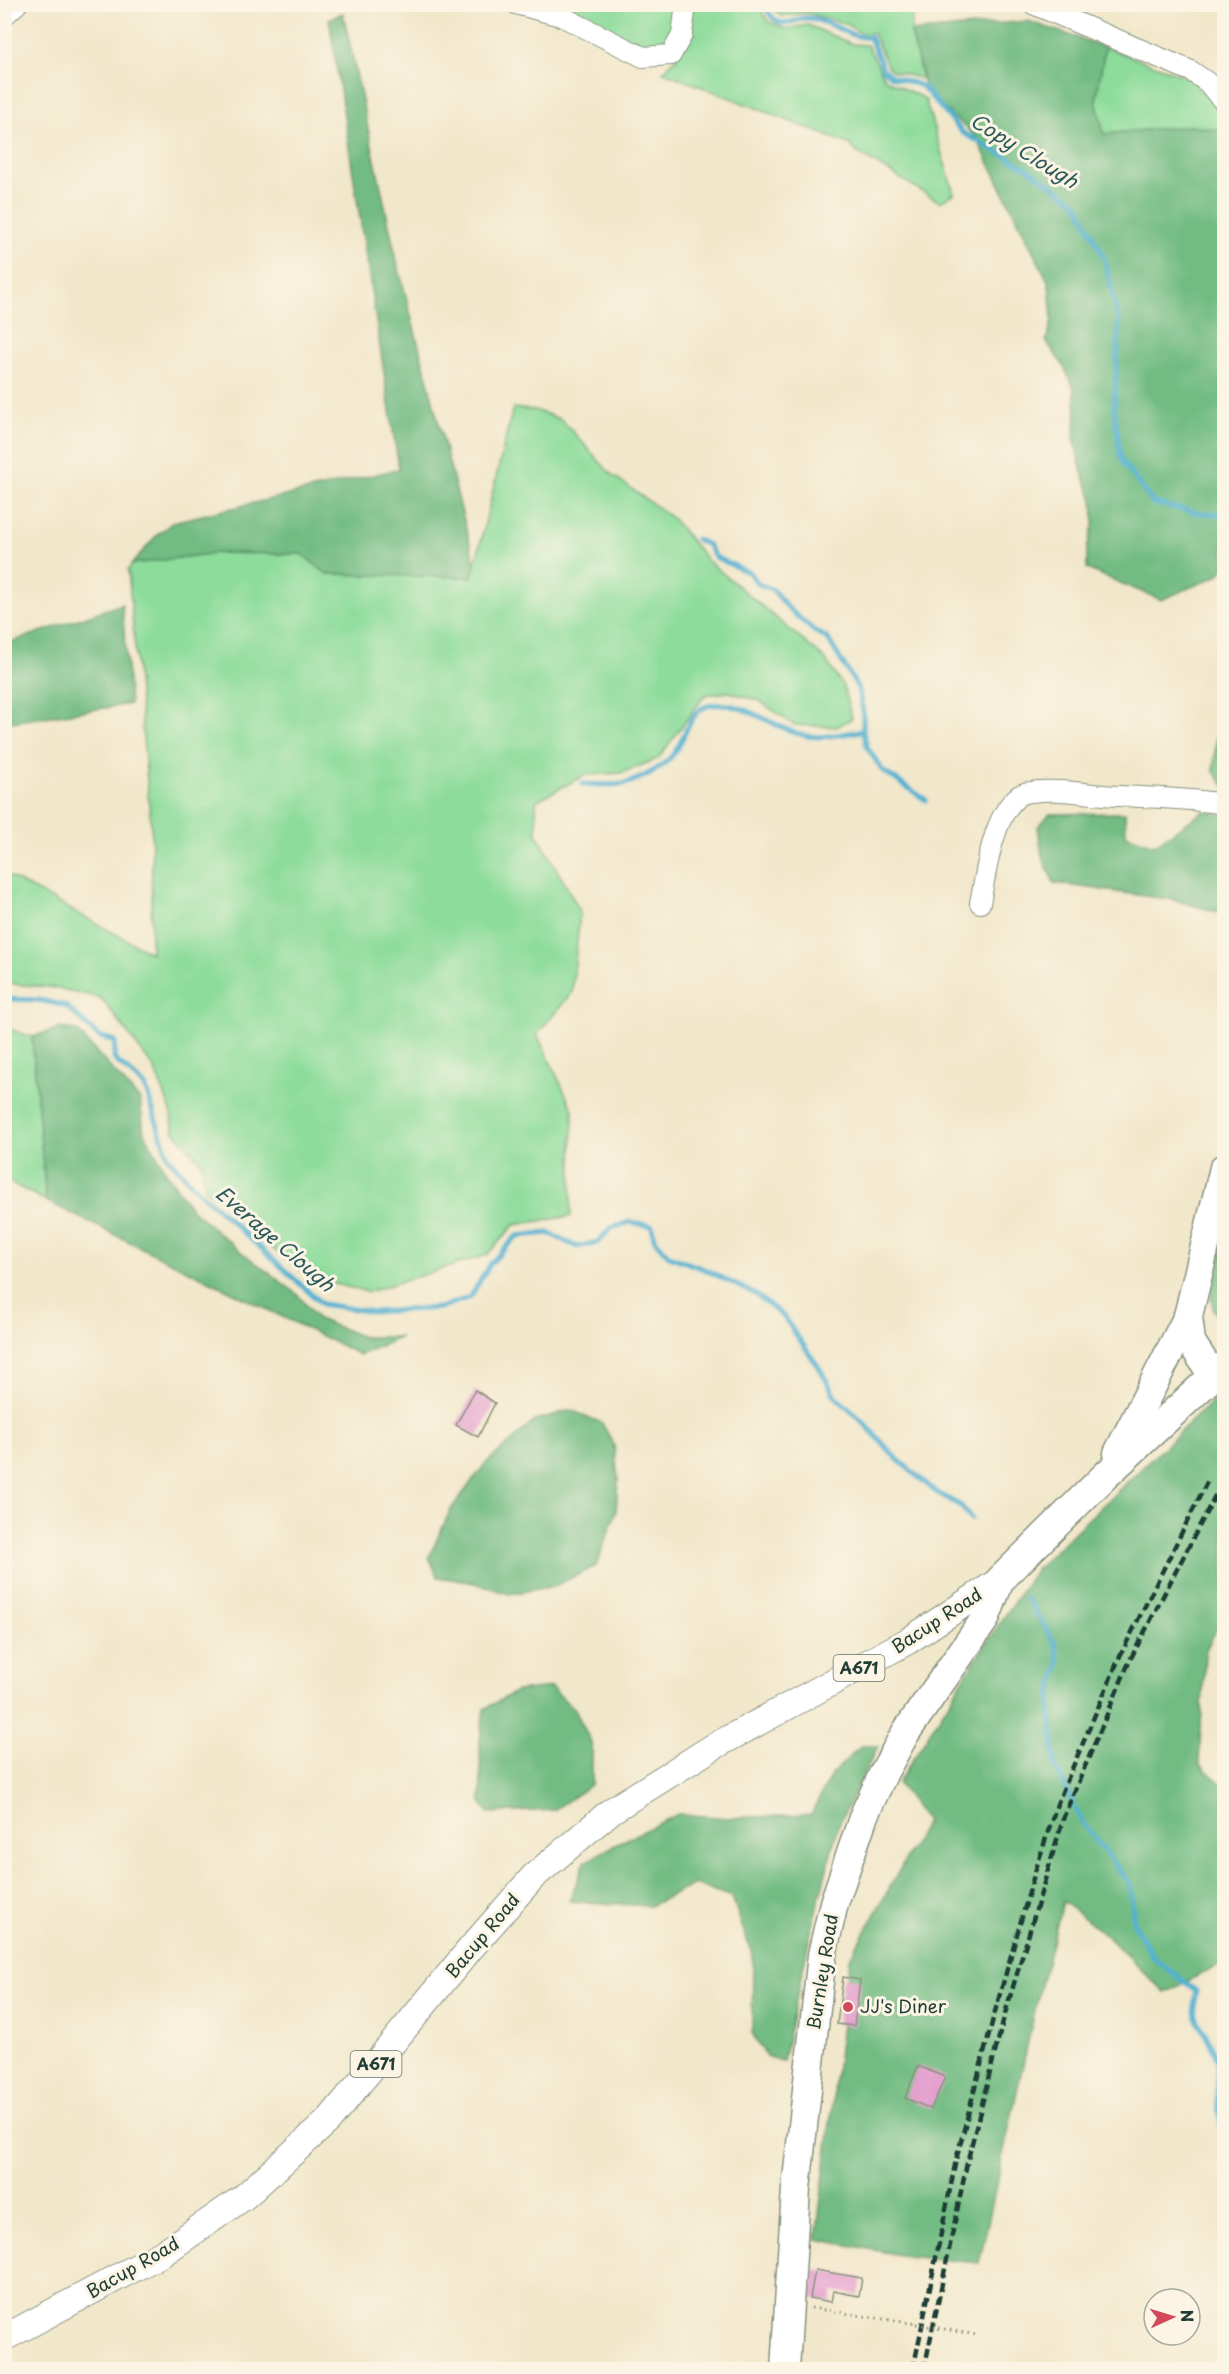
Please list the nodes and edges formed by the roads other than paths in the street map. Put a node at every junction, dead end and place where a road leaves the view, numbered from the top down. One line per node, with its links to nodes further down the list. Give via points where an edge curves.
1 (17, 4): 5 (lane)
2 (516, 4): 3 (lane, via 561,16 643,57 657,57 671,54 682,35)
3 (686, 4)
4 (1033, 4): 6 (lane, via 1191,71)
5 (4, 15)
6 (1224, 102)
7 (1224, 804): 8 (lane, via 1178,797 1054,792 1020,795 999,827 988,858)
8 (980, 903)
9 (1224, 1168): 10 (highway)
10 (1188, 1316): 11 (highway, via 1191,1342); 12 (highway)
11 (1219, 1371): 12 (highway)
12 (1105, 1476): 13 (highway)
13 (1000, 1580): 14 (main road, Bacup Road / A671, via 908,1641 713,1747 610,1811 533,1877 329,2120 244,2197 163,2253); 15 (highway, Burnley Road, via 985,1619 906,1732 884,1772 864,1815 834,1903 822,1955 795,2189)
14 (4, 2338)
15 (785, 2370)

